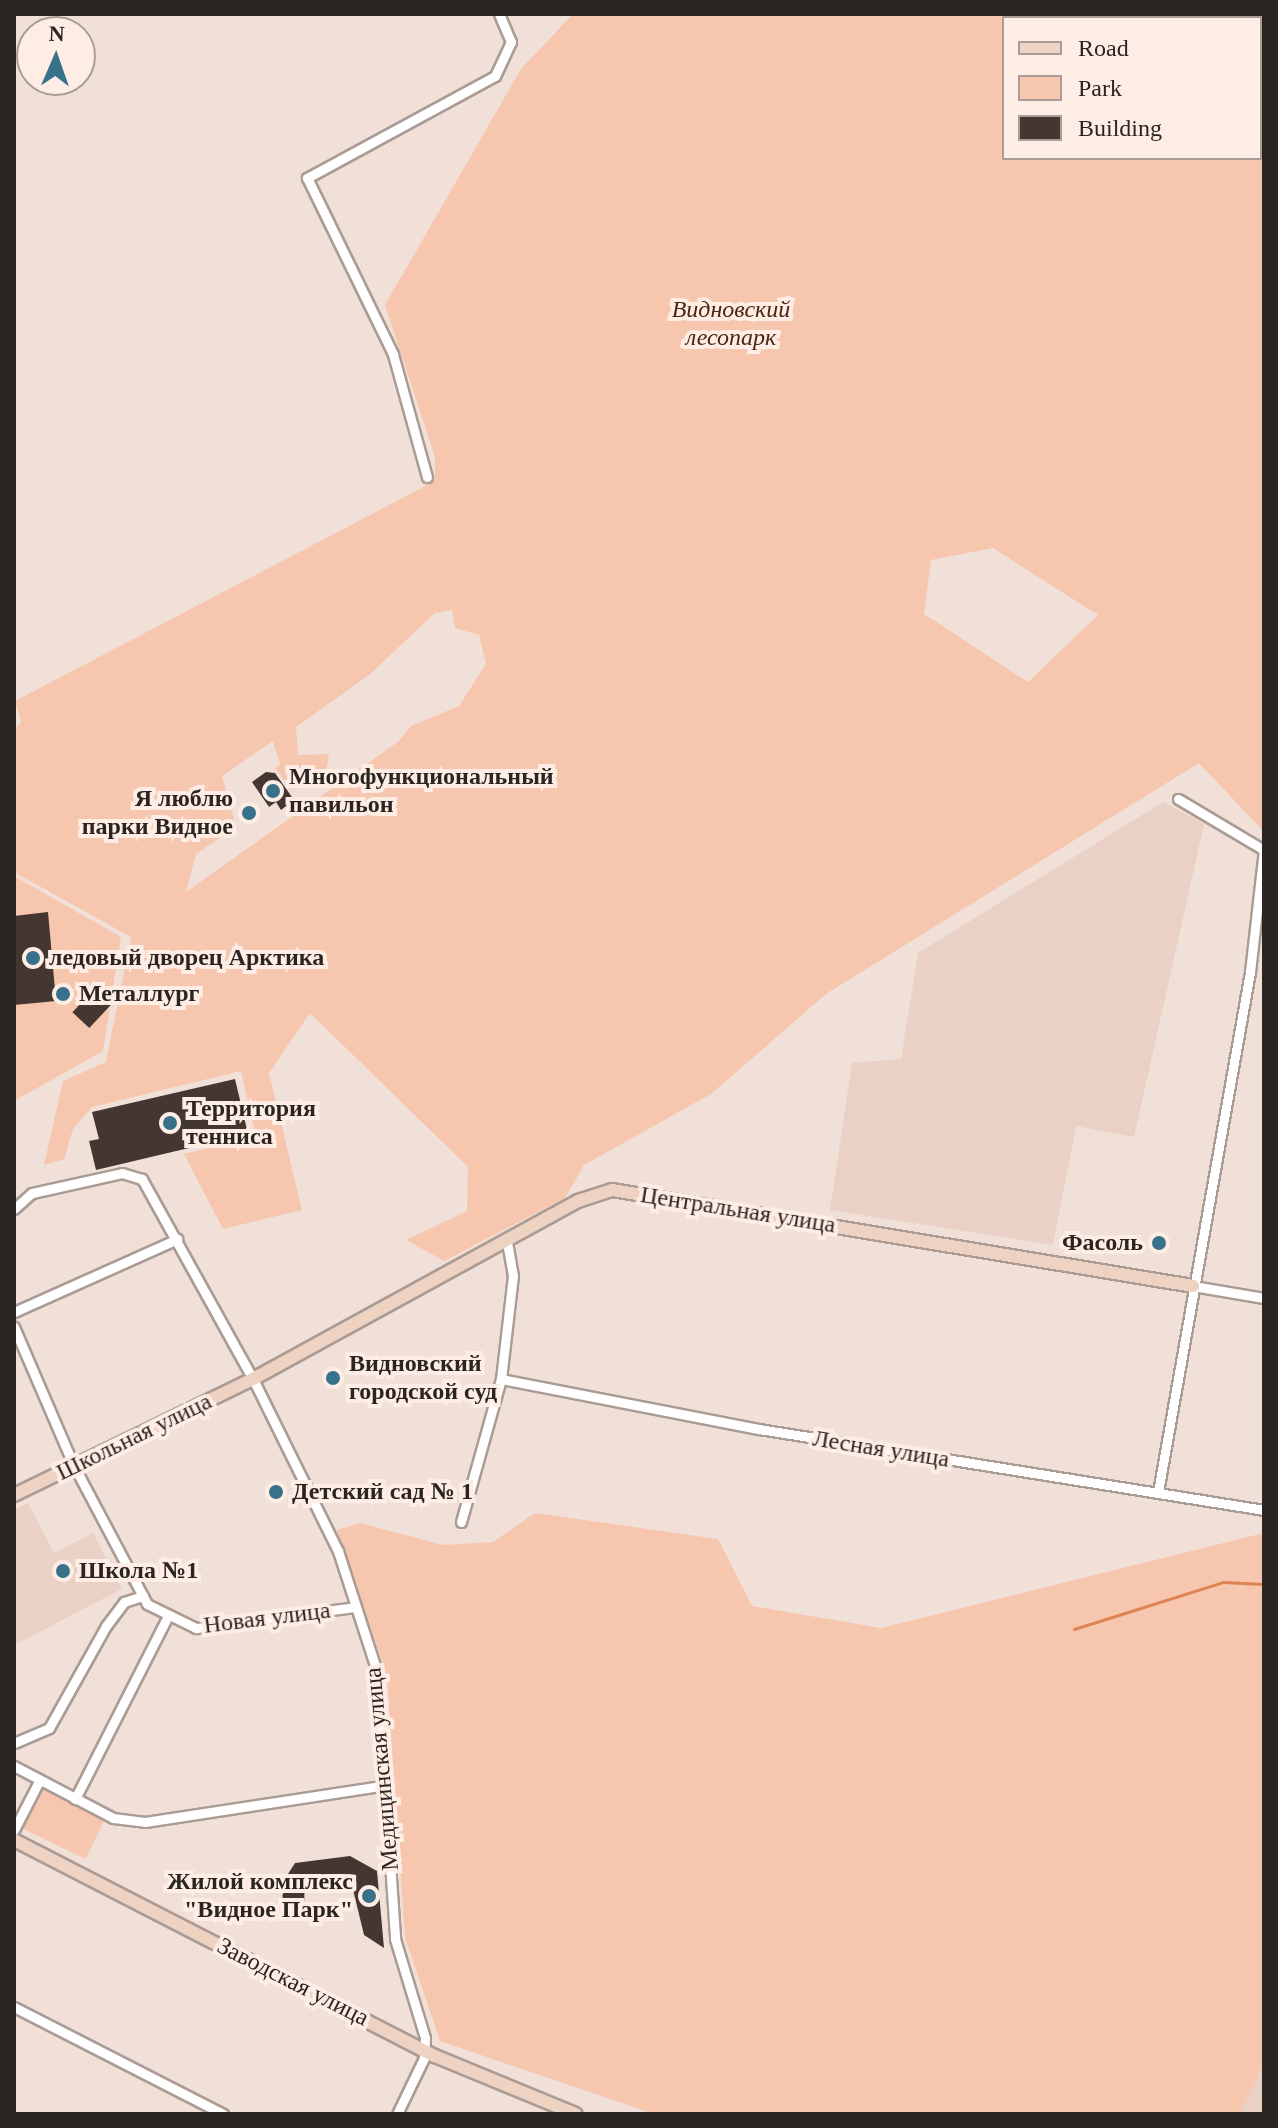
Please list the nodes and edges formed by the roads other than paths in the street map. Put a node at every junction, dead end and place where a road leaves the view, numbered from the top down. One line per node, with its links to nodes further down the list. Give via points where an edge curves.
1 (499, 14): 2 (street, via 511,42 495,76 307,178 393,354)
2 (427, 477)
3 (1178, 799): 7 (street, via 1264,850 1250,972)
4 (14, 1209): 5 (street, Медицинская улица, via 32,1193 122,1173 142,1179)
5 (177, 1239): 9 (street); 11 (street, Медицинская улица)
6 (507, 1241): 7 (street, Центральная улица, via 578,1201 612,1190); 11 (street, Центральная улица); 12 (street, via 513,1276)
7 (1193, 1286): 8 (street, Центральная улица); 14 (street)
8 (1264, 1298)
9 (14, 1312)
10 (14, 1327): 13 (street, Новая улица)
11 (253, 1379): 13 (street, Школьная улица); 19 (street, Медицинская улица, via 338,1551)
12 (501, 1379): 14 (street, Лесная улица, via 759,1429); 17 (street)
13 (74, 1466): 15 (street, Школьная улица); 18 (street, Новая улица)
14 (1158, 1492): 16 (street, Лесная улица)
15 (14, 1495)
16 (1264, 1510)
17 (461, 1522)
18 (143, 1596): 20 (street, Новая улица); 21 (street, via 124,1602 106,1626 49,1728)
19 (356, 1607): 20 (street, Новая улица, via 196,1628); 24 (street, Медицинская улица, via 377,1672)
20 (168, 1616): 25 (street)
21 (14, 1743)
22 (14, 1766): 23 (street)
23 (38, 1783): 25 (street); 26 (street)
24 (386, 1785): 25 (street, via 145,1822 113,1818); 29 (street, Медицинская улица, via 395,1939)
25 (75, 1799)
26 (14, 1830)
27 (14, 1840): 29 (street, Заводская улица)
28 (14, 2007): 30 (street)
29 (425, 2050): 31 (street); 32 (street, Заводская улица)
30 (223, 2114)
31 (397, 2114)
32 (576, 2114)

